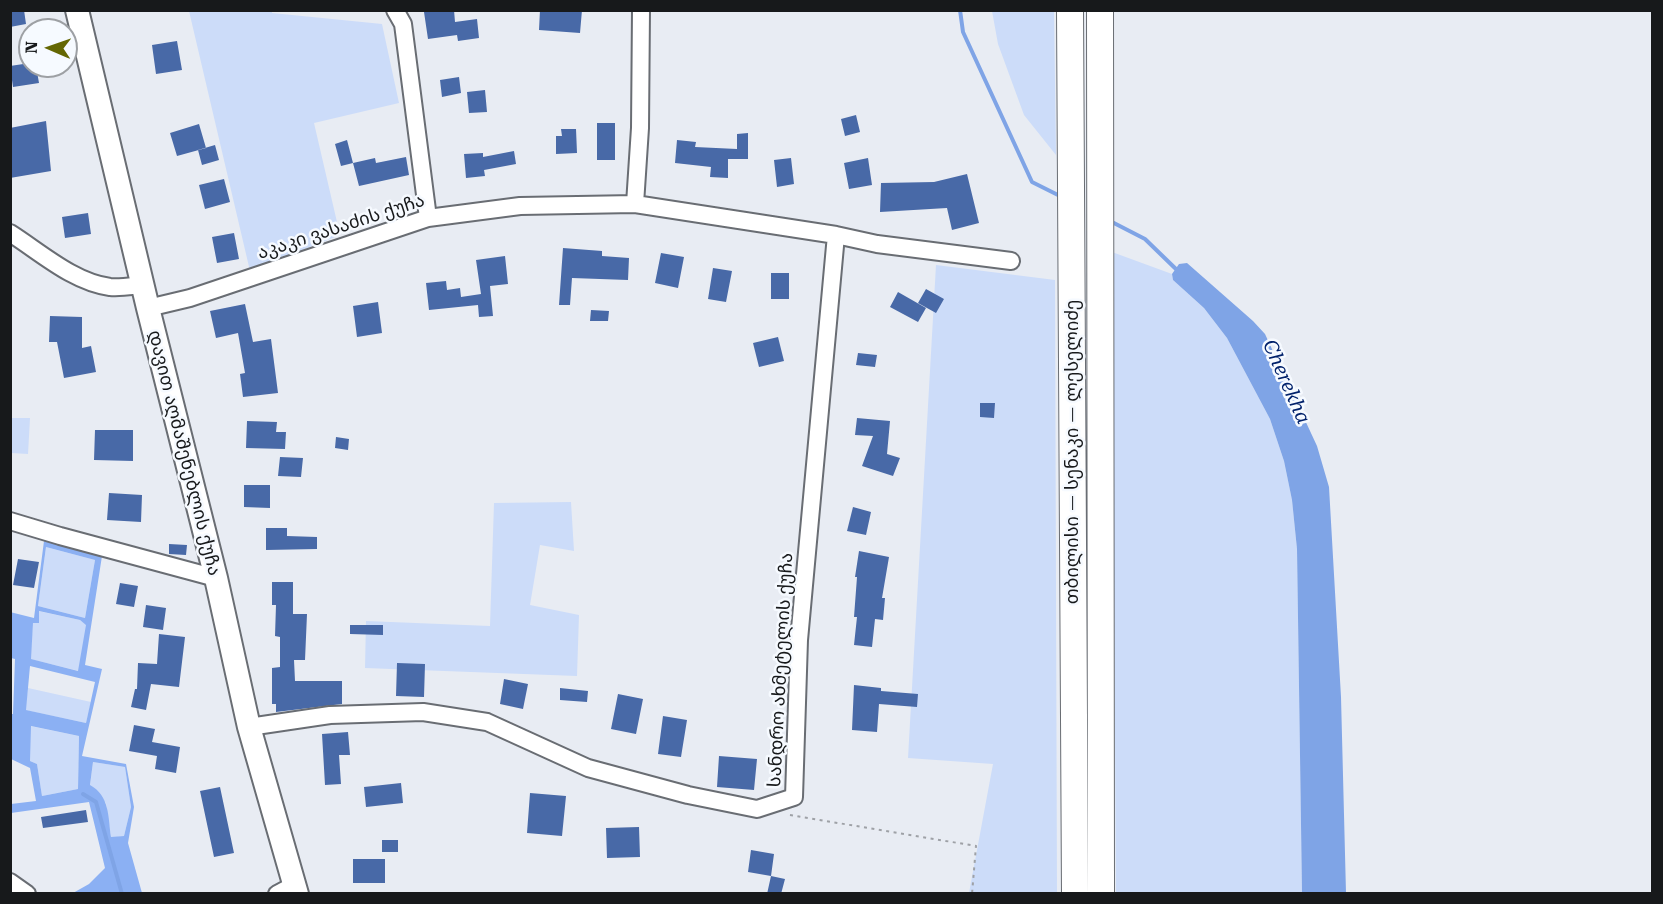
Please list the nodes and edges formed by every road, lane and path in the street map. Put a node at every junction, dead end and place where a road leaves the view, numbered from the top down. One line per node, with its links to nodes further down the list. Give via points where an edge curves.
1 (77, 10): 11 (main road, დავით აღმაშენებლის ქუჩა)
2 (395, 10): 7 (street, via 403,24)
3 (641, 10): 6 (street)
4 (1070, 10): 21 (highway, თბილისი — სენაკი — ლესელიძე)
5 (1100, 10): 22 (highway, თბილისი — სენაკი — ლესელიძე)
6 (635, 204): 7 (street, აკაკი ვასაძის ქუჩა, via 520,206); 9 (street, აკაკი ვასაძის ქუჩა)
7 (428, 218): 12 (street, აკაკი ვასაძის ქუჩა, via 190,298)
8 (10, 233): 11 (street, via 96,284)
9 (836, 235): 10 (street, აკაკი ვასაძის ქუჩა); 16 (street, სანდრო ახმეტელის ქუჩა, via 799,640 794,797)
10 (1011, 261)
11 (143, 285): 12 (main road, დავით აღმაშენებლის ქუჩა)
12 (148, 308): 14 (main road, დავით აღმაშენებლის ქუჩა)
13 (10, 521): 14 (street)
14 (216, 578): 15 (main road, დავით აღმაშენებლის ქუჩა)
15 (249, 727): 16 (street, სანდრო ახმეტელის ქუჩა, via 330,715 423,712 487,722 588,768); 18 (main road, დავით აღმაშენებლის ქუჩა)
16 (757, 809): 20 (path, via 976,846)
17 (10, 882): 19 (street)
18 (290, 891)
19 (27, 894)
20 (972, 894)
21 (1075, 894)
22 (1101, 894)

